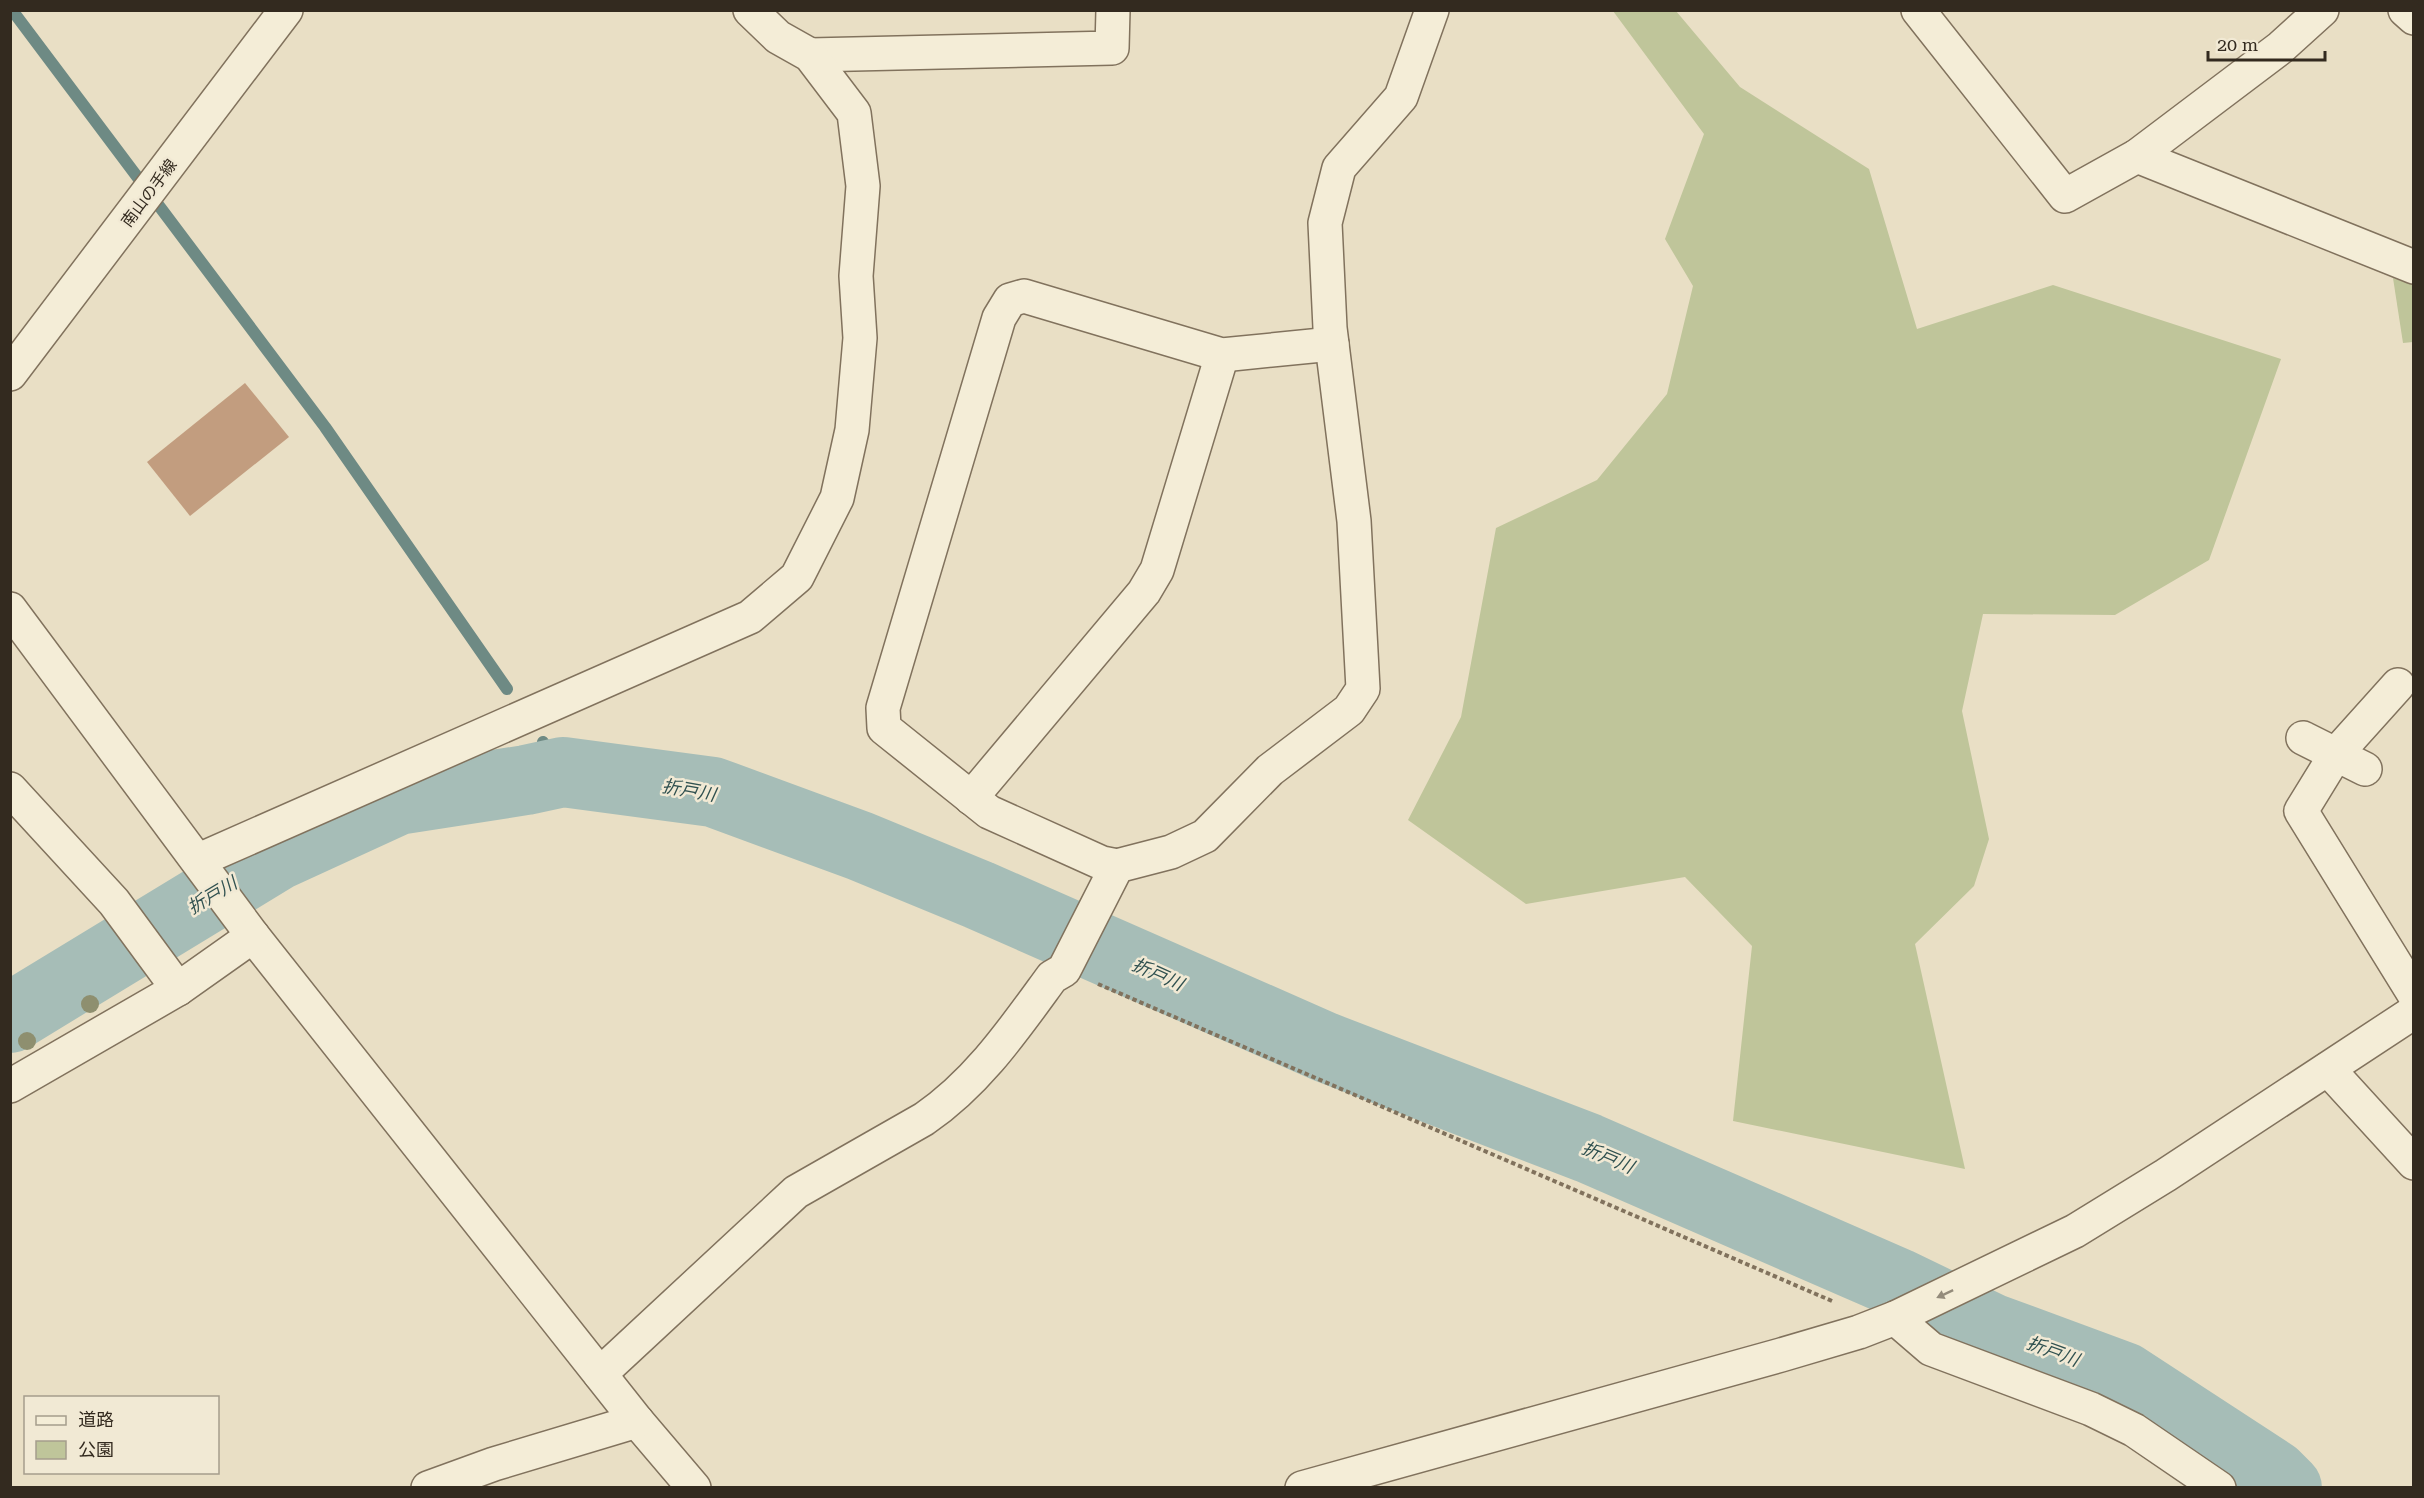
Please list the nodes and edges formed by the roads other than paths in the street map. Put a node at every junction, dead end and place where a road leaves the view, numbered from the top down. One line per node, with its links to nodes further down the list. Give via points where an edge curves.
1 (286, 10): 14 (street, 南山の手線)
2 (750, 10): 9 (street, via 778,37)
3 (1113, 10): 9 (street, via 1112,48)
4 (1432, 10): 12 (street, via 1401,97 1339,168 1325,223)
5 (1918, 10): 10 (street, via 2065,196)
6 (2322, 10): 10 (street, via 2280,48)
7 (2405, 10): 8 (street)
8 (2414, 18)
9 (810, 55): 22 (street, via 854,113 863,186 856,276 860,338 852,430 837,498 797,577 750,617)
10 (2137, 156): 11 (street)
11 (2414, 267)
12 (1332, 344): 13 (street); 23 (street, via 1354,521 1363,689 1349,710 1270,770 1204,836 1170,852)
13 (1222, 355): 21 (street, via 1157,570 1144,592); 21 (street, via 1024,296 1010,300 999,318 883,708 884,728)
14 (10, 374)
15 (10, 609): 22 (street)
16 (2398, 685): 18 (street)
17 (2303, 738): 18 (street)
18 (2336, 754): 19 (street); 26 (street, via 2301,811)
19 (2365, 770)
20 (10, 789): 25 (street, via 114,902)
21 (971, 798): 23 (street, via 1026,831)
22 (200, 861): 24 (street)
23 (1117, 866): 32 (street, via 1064,970 1052,976 995,1054 943,1106 796,1192)
24 (252, 934): 25 (street); 32 (street)
25 (178, 989): 29 (street)
26 (2414, 994)
27 (2414, 1012): 28 (street)
28 (2328, 1069): 30 (street); 31 (street, one-way to 31, via 2075,1231)
29 (10, 1086)
30 (2414, 1163)
31 (1906, 1313): 36 (street, via 1859,1332); 37 (street, via 1931,1349 2091,1409 2134,1430)
32 (600, 1374): 33 (street)
33 (637, 1420): 34 (street); 35 (street)
34 (428, 1488)
35 (694, 1488)
36 (1302, 1488)
37 (2219, 1488)

